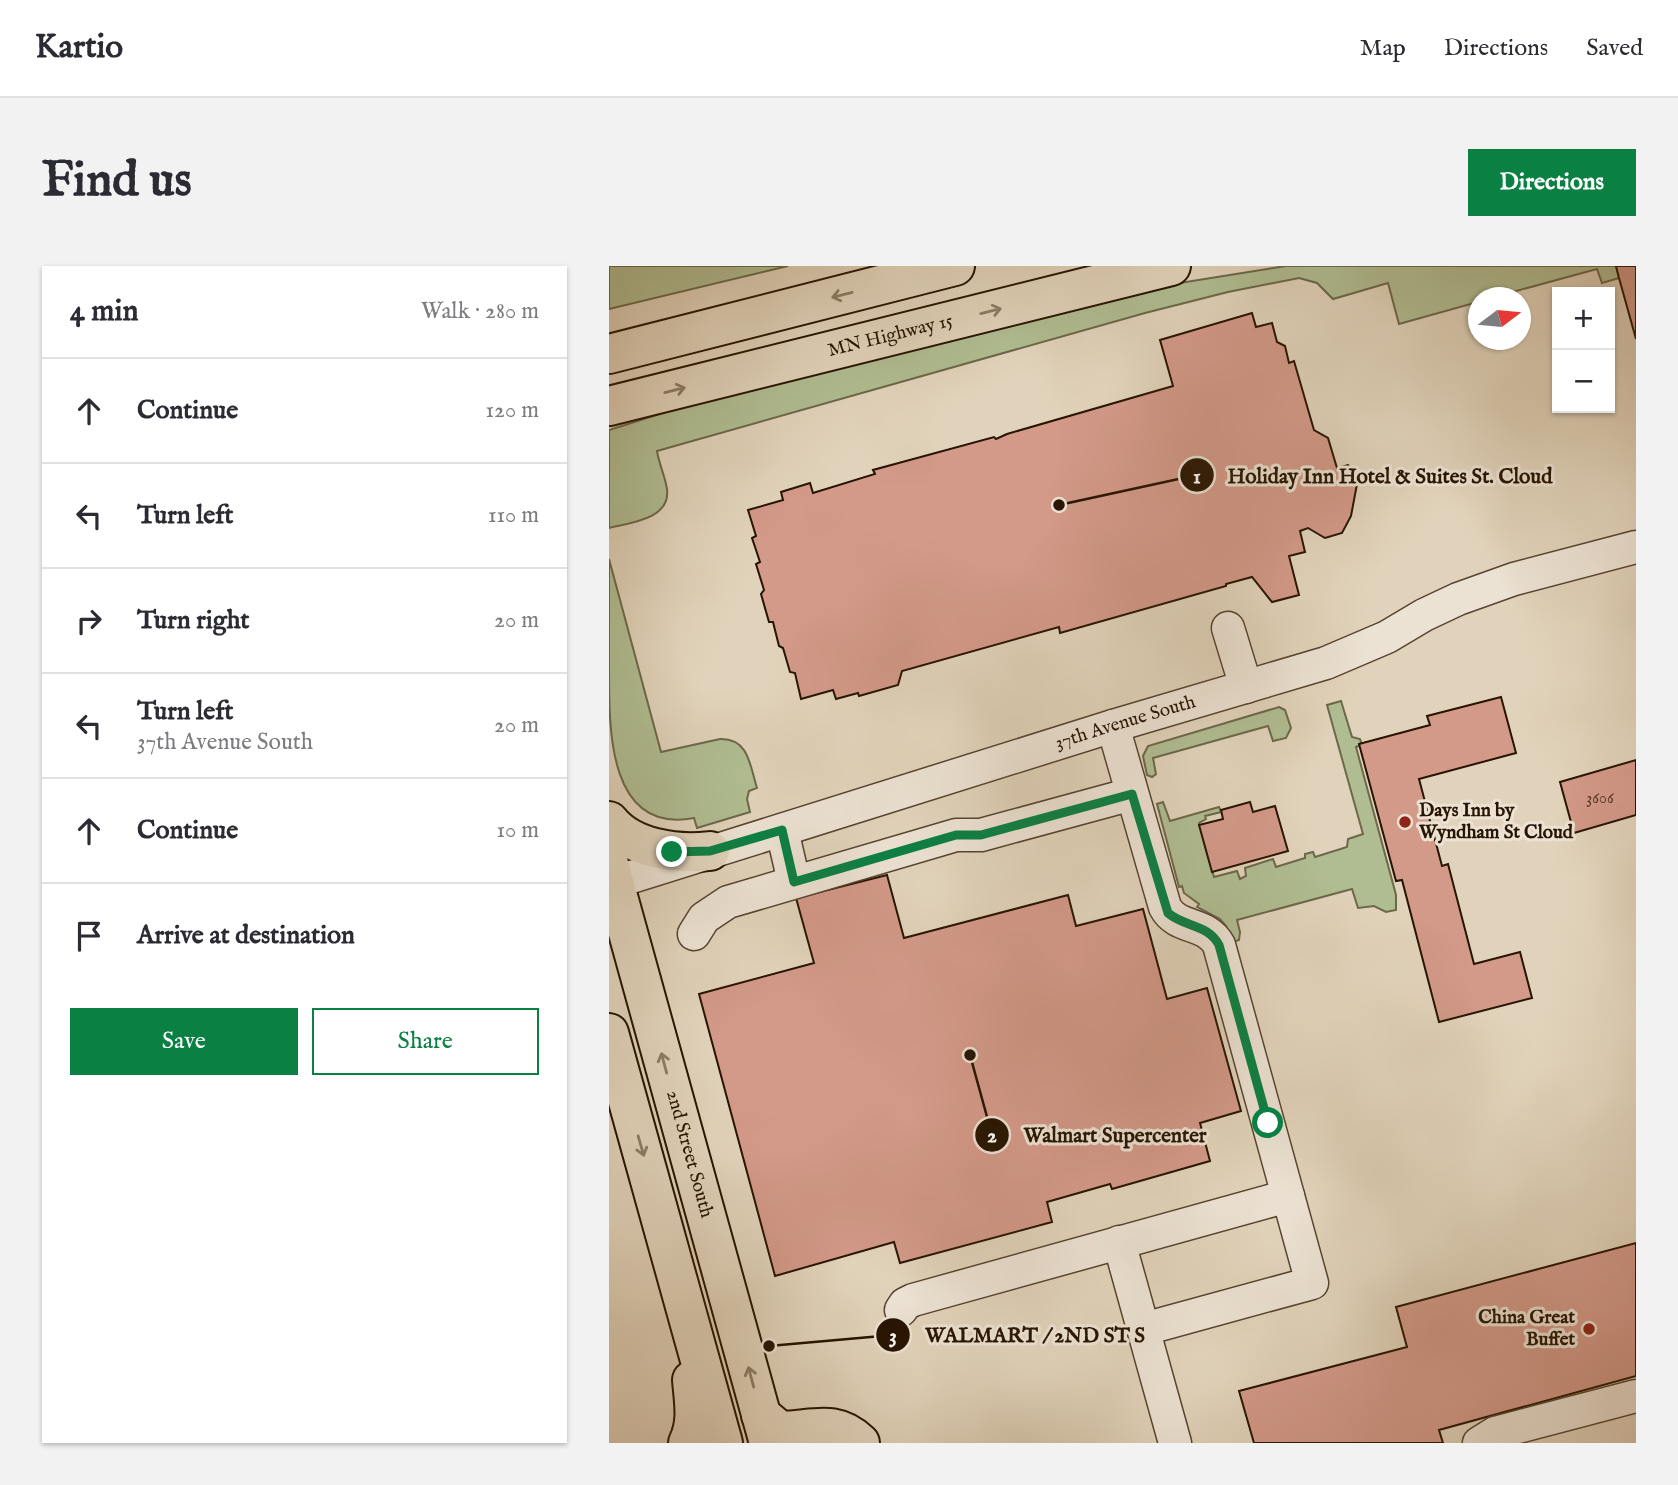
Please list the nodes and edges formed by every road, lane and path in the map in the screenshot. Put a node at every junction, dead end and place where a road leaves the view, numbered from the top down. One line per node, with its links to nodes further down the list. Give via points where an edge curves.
1 (955, 266): 3 (main road, one-way to 3)
2 (1171, 266): 4 (main road, MN Highway 15, one-way to 2)
3 (618, 349)
4 (618, 408)
5 (1636, 547): 7 (street, 37th Avenue South, via 1458,599 1340,659)
6 (1229, 628): 7 (street)
7 (1246, 687): 8 (street, 37th Avenue South)
8 (1113, 726): 9 (street); 11 (street, 37th Avenue South)
9 (1132, 794): 14 (street, via 981,835 956,835); 17 (street, via 1168,913 1211,933 1219,945)
10 (609, 821): 12 (main road, via 649,846 672,852)
11 (782, 830): 12 (street, 37th Avenue South); 14 (street)
12 (710, 851): 13 (street, 37th Avenue South)
13 (611, 877): 23 (main road, 2nd Street South, one-way to 13)
14 (794, 882): 15 (street, via 728,902 703,918)
15 (694, 934)
16 (609, 1033): 20 (main road, one-way to 20)
17 (1288, 1196): 18 (street); 21 (street, via 1312,1283)
18 (1119, 1242): 19 (street, via 913,1300); 21 (street)
19 (901, 1310)
20 (690, 1322): 24 (main road, via 695,1417); 25 (main road)
21 (1144, 1329): 27 (street)
22 (1636, 1396): 28 (street, via 1495,1433)
23 (765, 1429): 26 (main road, via 824,1426 845,1432)
24 (688, 1443)
25 (723, 1443)
26 (860, 1443)
27 (1175, 1443)
28 (1479, 1443)

